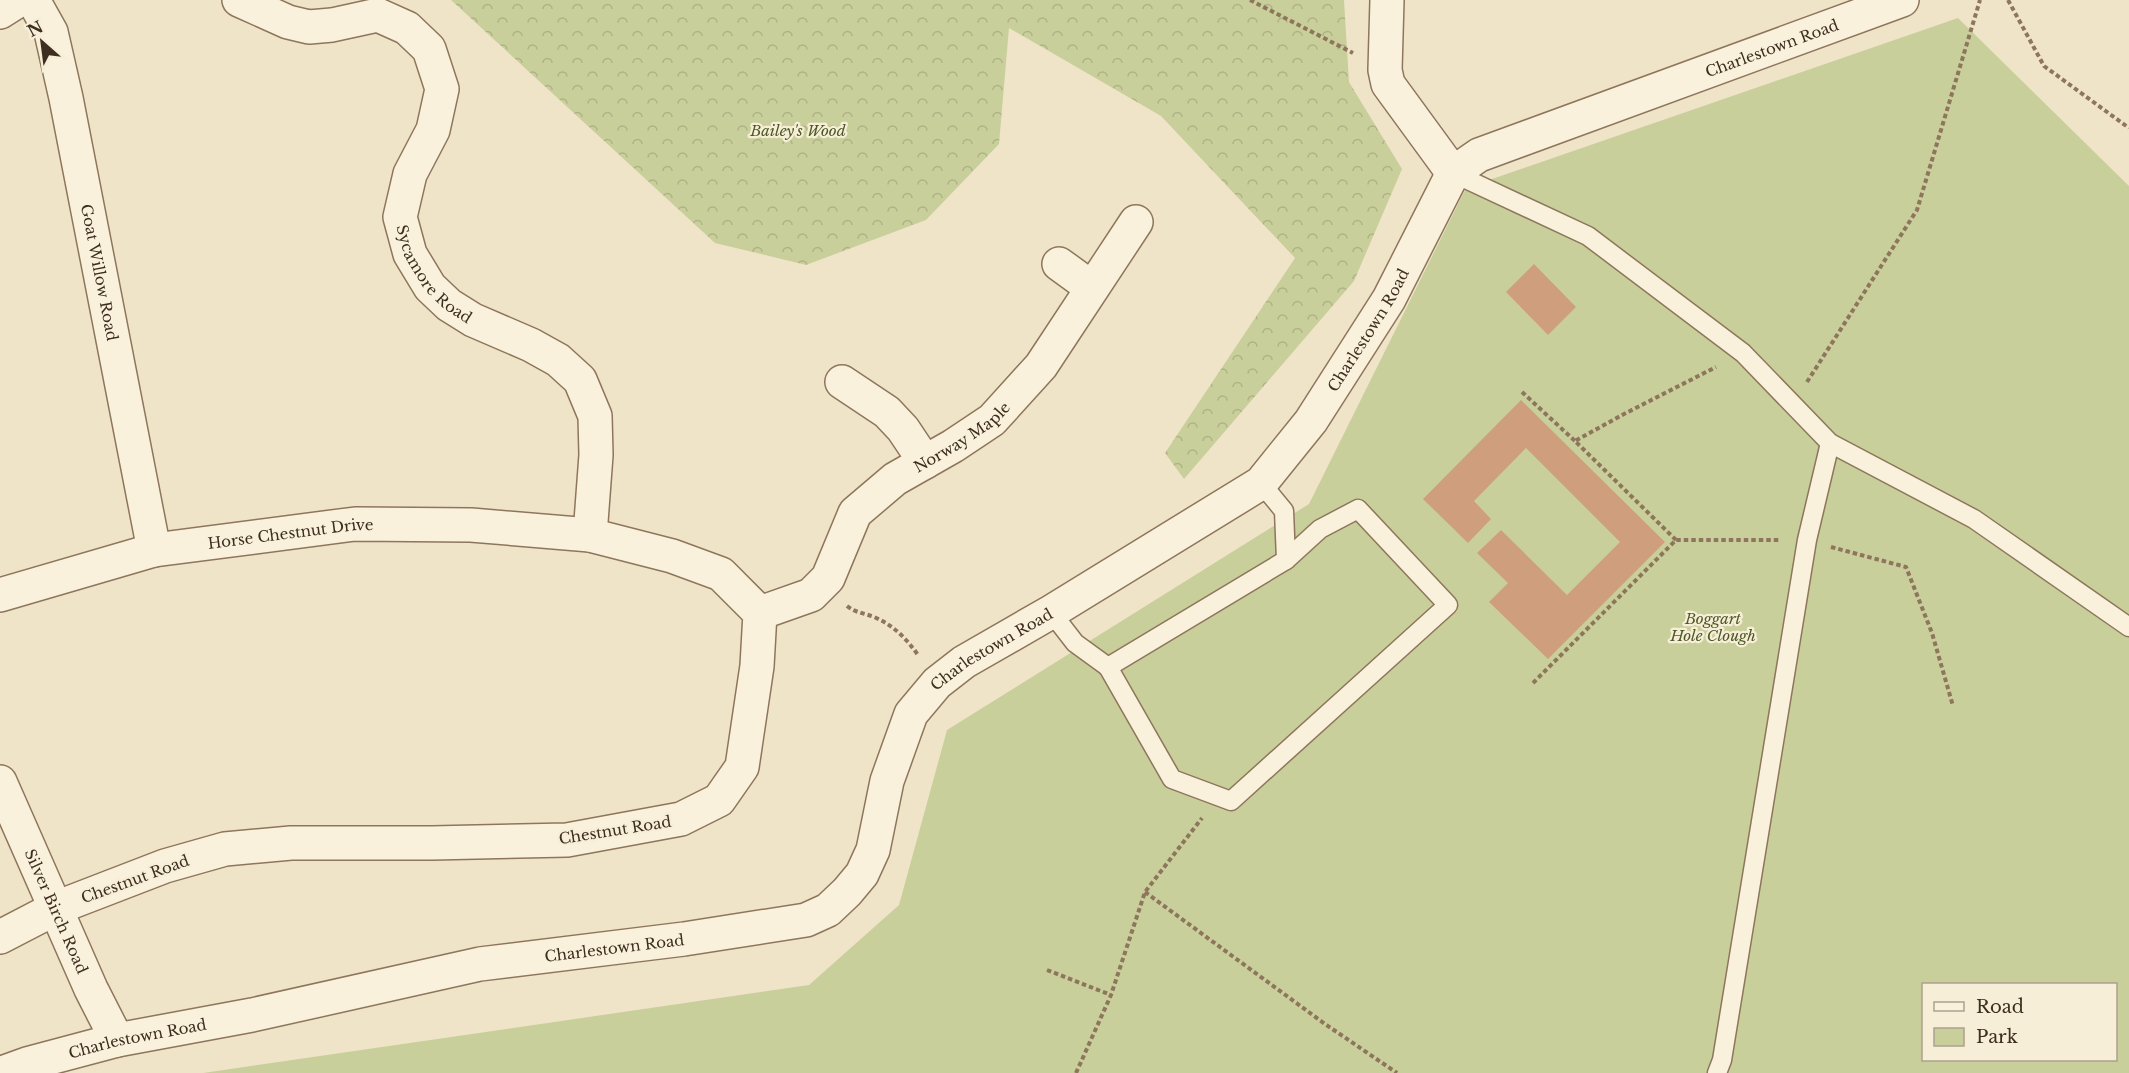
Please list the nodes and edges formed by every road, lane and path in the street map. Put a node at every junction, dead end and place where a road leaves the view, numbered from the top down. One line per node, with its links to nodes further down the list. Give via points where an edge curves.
1 (19, 0): 9 (street)
2 (33, 0): 27 (street, Goat Willow Road, via 51,32 66,98)
3 (239, 0): 24 (street, Sycamore Road, via 309,27 378,15 407,28 429,49 442,89 433,130 411,174 400,217 410,254 430,287 449,305 558,360 580,380 595,416)
4 (1250, 0): 10 (path)
5 (1387, 0): 10 (street)
6 (1902, 0): 12 (street, Charlestown Road, via 1479,155)
7 (1980, 0): 19 (path, via 1917,210)
8 (2008, 0): 11 (path, via 2044,66)
9 (0, 12)
10 (1385, 70): 12 (street, via 1389,84)
11 (2129, 128)
12 (1453, 173): 16 (lane, via 1588,236); 23 (street, Charlestown Road, via 1389,299 1311,421)
13 (1136, 222): 15 (street, Norway Maple)
14 (1059, 264): 15 (street)
15 (1092, 288): 22 (street, Norway Maple, via 1041,366 992,420)
16 (1743, 353): 19 (lane); 20 (path)
17 (842, 382): 22 (street, via 887,412)
18 (1522, 392): 20 (path)
19 (1792, 405): 21 (lane)
20 (1575, 441): 25 (path)
21 (1830, 443): 26 (lane); 33 (lane, via 1974,519)
22 (925, 462): 29 (street, Norway Maple, via 895,479 855,513)
23 (1261, 483): 28 (lane, via 1284,511); 31 (street, Charlestown Road)
24 (590, 535): 27 (street, Horse Chestnut Drive, via 471,525 355,524); 32 (street, via 672,555 721,574)
25 (1676, 540): 26 (path); 36 (path)
26 (1807, 540): 37 (path, via 1906,567 1932,633); 49 (lane)
27 (154, 550): 30 (street, Horse Chestnut Drive)
28 (1286, 560): 34 (lane); 39 (lane, via 1320,529 1358,509 1448,605 1231,801)
29 (823, 583): 32 (street, Norway Maple, via 811,595); 35 (path, via 856,613 872,616 903,635)
30 (0, 596)
31 (1051, 612): 34 (lane, via 1076,643); 35 (street, Charlestown Road)
32 (760, 613): 41 (street, Chestnut Road, via 757,666 742,767 719,800 681,819 567,840 291,843 225,849 165,866)
33 (2129, 627)
34 (1108, 667): 39 (lane, via 1172,778)
35 (937, 683): 45 (street, Charlestown Road, via 911,714 886,781 873,850 862,874 828,910 806,920 480,964 252,1015)
36 (1533, 683)
37 (1953, 706)
38 (0, 782): 41 (street, Silver Birch Road)
39 (1215, 795): 40 (path)
40 (1145, 892): 44 (path); 48 (path)
41 (56, 908): 42 (street, Chestnut Road); 45 (street, Silver Birch Road)
42 (0, 937)
43 (1047, 970): 44 (path)
44 (1111, 995): 47 (path)
45 (117, 1040): 46 (street, Charlestown Road)
46 (2, 1073)
47 (1076, 1073)
48 (1397, 1073)
49 (1717, 1073)

